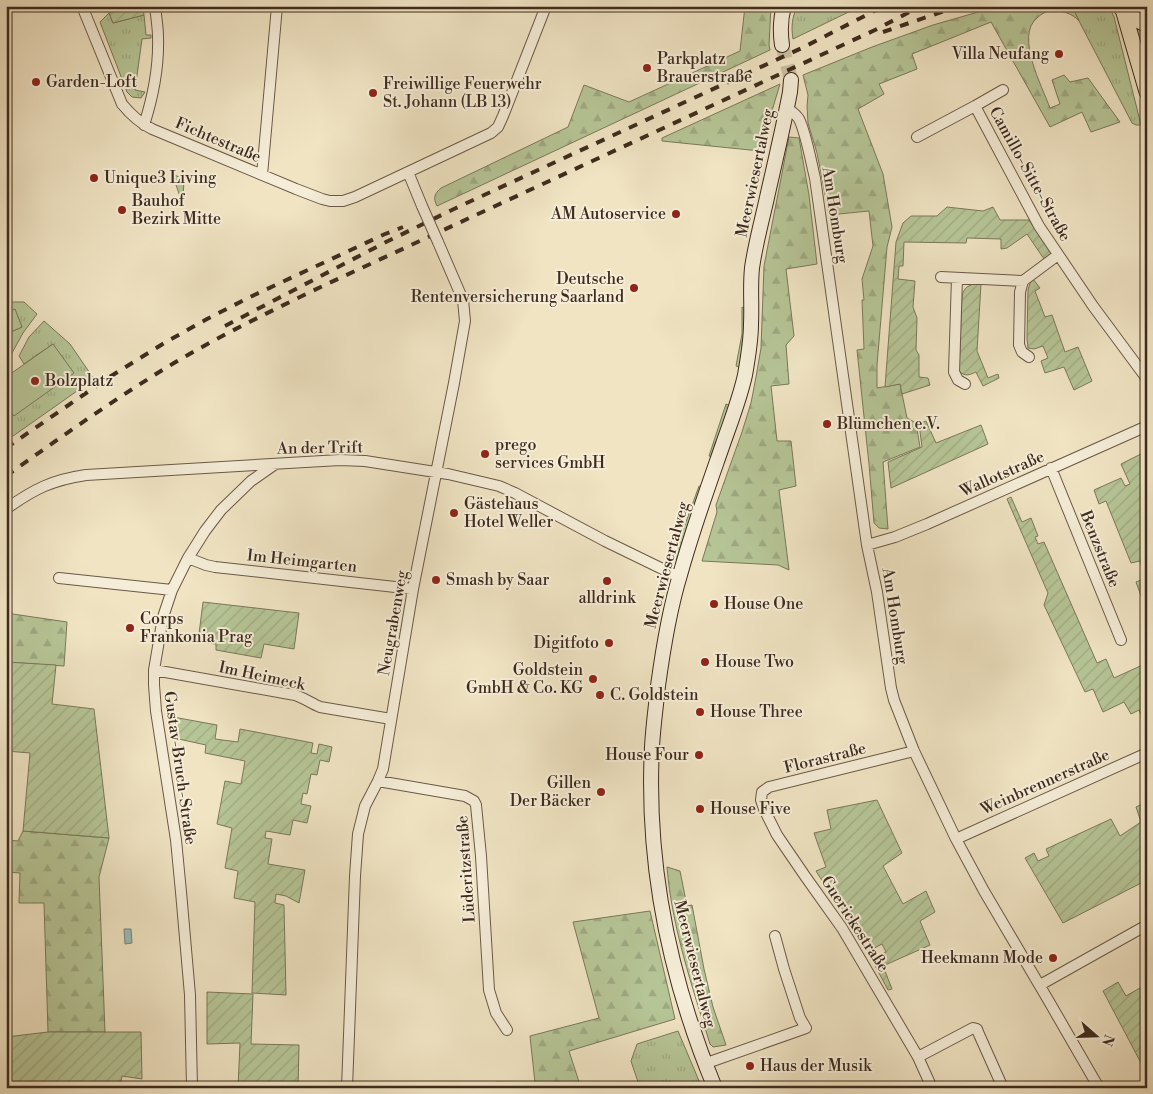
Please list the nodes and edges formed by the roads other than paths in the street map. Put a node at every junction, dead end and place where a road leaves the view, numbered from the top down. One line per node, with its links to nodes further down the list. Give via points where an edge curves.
1 (82, 6): 14 (street, Fichtestraße, via 122,104)
2 (155, 6): 14 (street, via 157,65)
3 (277, 6): 17 (street)
4 (546, 6): 16 (street, Fichtestraße, via 498,127)
5 (784, 6): 8 (main road, via 780,29)
6 (1122, 7): 7 (main road); 11 (main road)
7 (1147, 25)
8 (782, 45)
9 (791, 80): 13 (main road, Meerwiesertalweg)
10 (1003, 90): 12 (street, Camillo-Sitte-Straße)
11 (1147, 92)
12 (975, 106): 15 (street, Camillo-Sitte-Straße); 18 (street, Camillo-Sitte-Straße)
13 (787, 108): 30 (street, Am Homburg, via 799,119 815,178); 32 (main road, Meerwiesertalweg, via 752,267 750,347 744,376)
14 (144, 125): 17 (street, Fichtestraße)
15 (917, 137)
16 (408, 172): 17 (street, Fichtestraße, via 343,201 330,201); 28 (street, Neugrabenweg, bridge, via 463,300 466,321)
17 (262, 175)
18 (1058, 255): 21 (street); 23 (street, Camillo-Sitte-Straße)
19 (941, 277): 20 (street)
20 (957, 278): 21 (street); 24 (street, via 954,372)
21 (1023, 281): 22 (street, via 1019,345)
22 (1029, 357)
23 (1147, 379)
24 (965, 384)
25 (1147, 426): 27 (street, Wallotstraße)
26 (276, 463): 28 (street, An der Trift, via 365,461); 29 (street, An der Trift, via 70,478 37,489); 31 (street, Gustav-Bruch-Straße, via 251,481 221,510)
27 (1051, 468): 30 (street, Wallotstraße, via 895,537); 36 (street, Benzstraße)
28 (437, 472): 32 (street, An der Trift, via 500,486); 34 (street, Neugrabenweg)
29 (6, 509)
30 (867, 545): 39 (street, Am Homburg, via 891,688)
31 (188, 558): 34 (street, Im Heimgarten, via 215,567); 35 (street, Gustav-Bruch-Straße)
32 (679, 577): 49 (main road, Meerwiesertalweg, via 664,647 654,722 652,822 661,904 689,1020)
33 (59, 578): 35 (street)
34 (413, 589): 38 (street, Neugrabenweg)
35 (172, 590): 37 (street, Gustav-Bruch-Straße, via 163,617)
36 (1121, 640)
37 (154, 670): 38 (street, Im Heimeck, via 295,695 320,707); 50 (street, Gustav-Bruch-Straße, via 156,711 182,901 190,995)
38 (391, 719): 41 (street, Neugrabenweg)
39 (914, 751): 42 (street, Florastraße, via 769,787 762,792); 43 (street, Am Homburg)
40 (1147, 753): 43 (street, Weinbrennerstraße)
41 (378, 781): 47 (street, Lüderitzstraße, via 461,795 476,805 489,990 496,1012); 51 (street, Neugrabenweg, via 365,806 358,834)
42 (764, 809): 48 (street, Guerickestraße, via 777,835 842,928)
43 (956, 839): 46 (street, Am Homburg)
44 (1147, 925): 46 (street)
45 (775, 936): 49 (street, via 806,1028)
46 (1040, 985): 55 (street, Am Homburg)
47 (507, 1030)
48 (918, 1057): 53 (street, Guerickestraße); 54 (street, via 977,1029)
49 (704, 1064): 52 (main road, Meerwiesertalweg)
50 (192, 1088)
51 (347, 1088)
52 (714, 1088)
53 (932, 1088)
54 (1004, 1088)
55 (1099, 1088)

